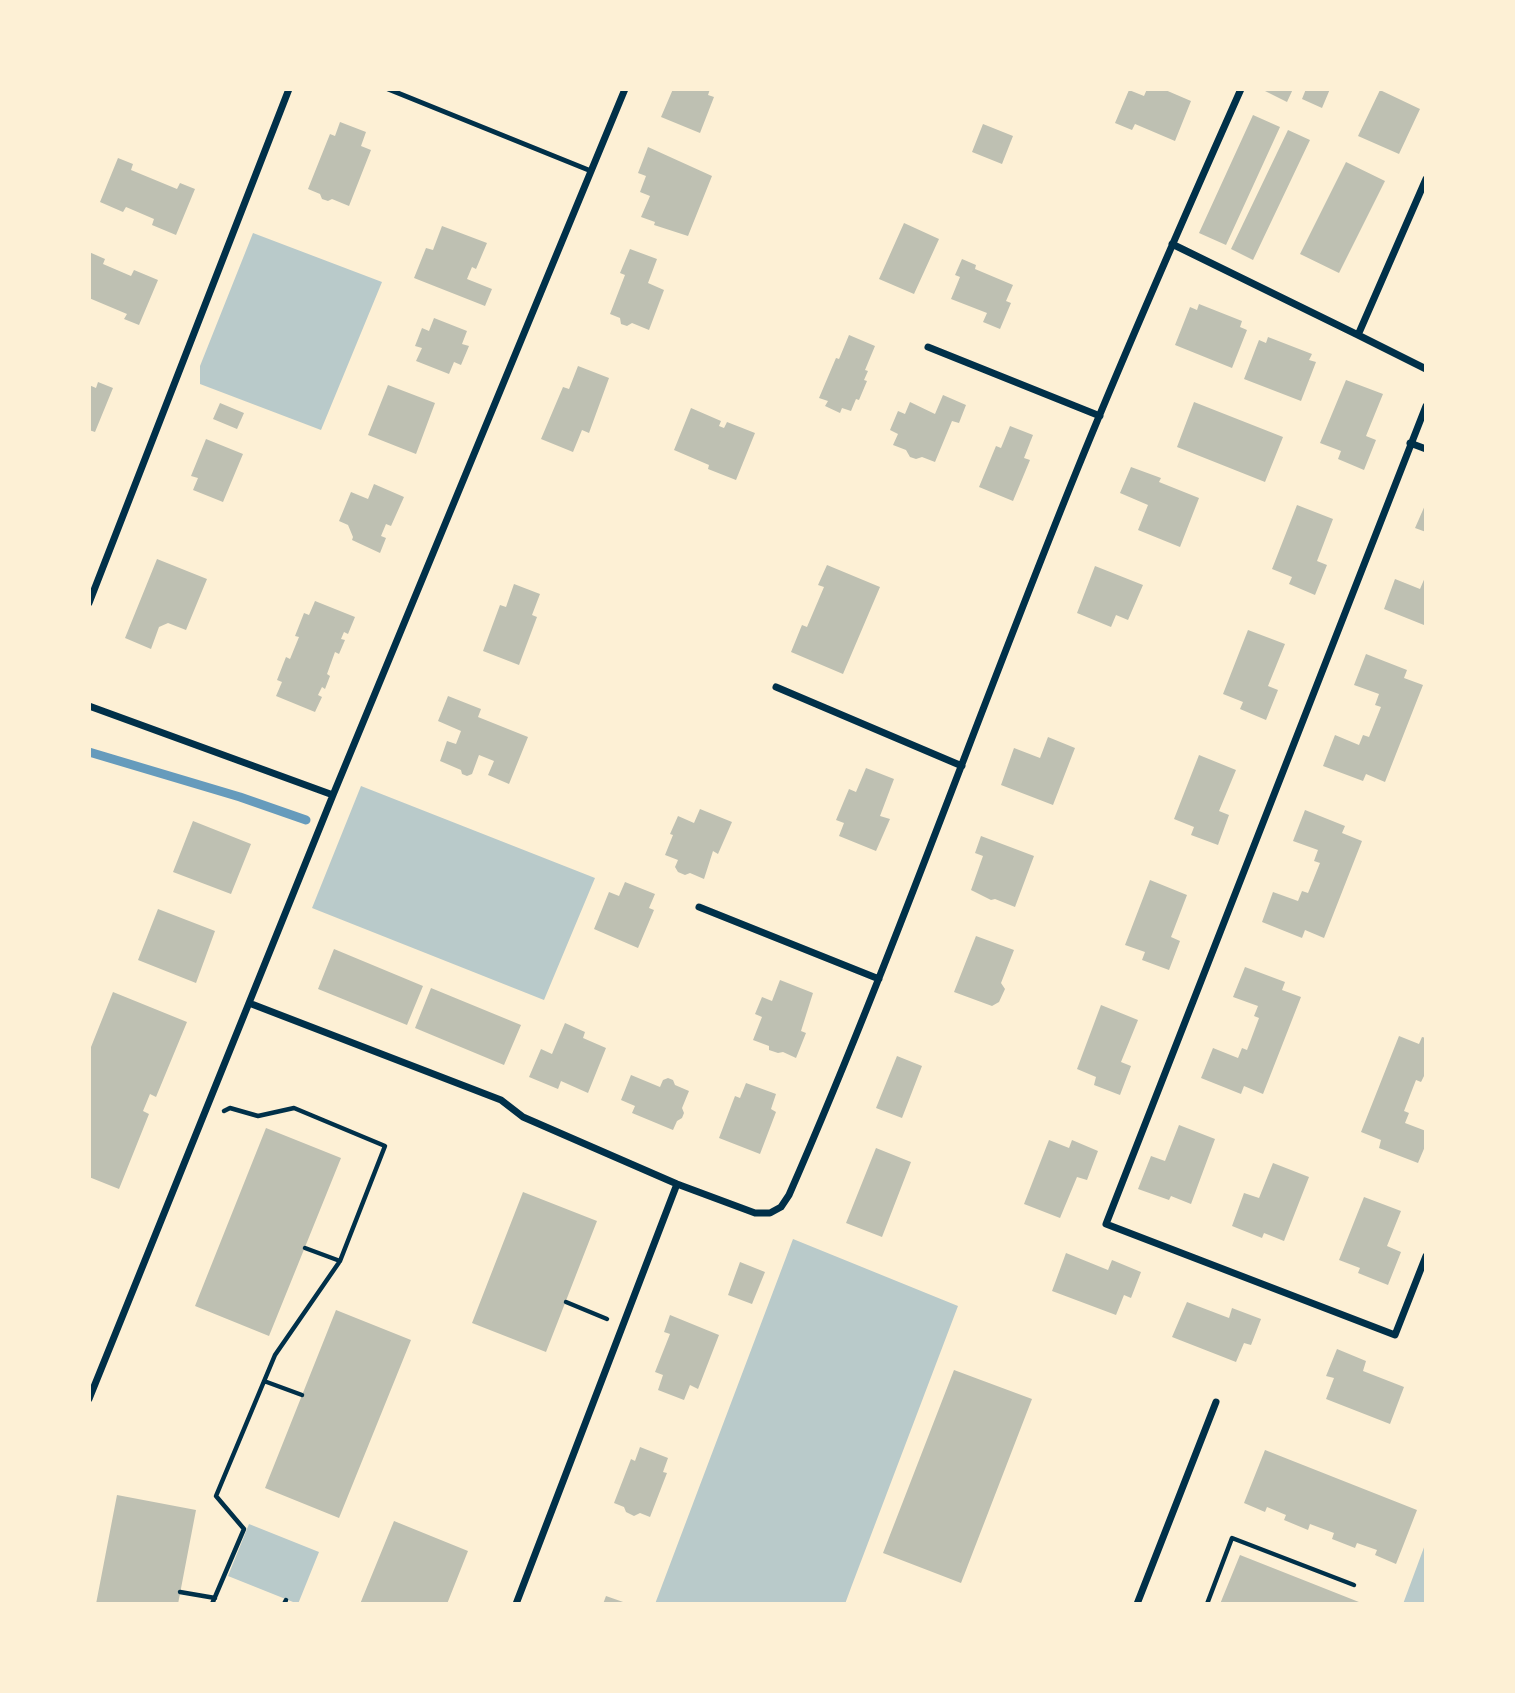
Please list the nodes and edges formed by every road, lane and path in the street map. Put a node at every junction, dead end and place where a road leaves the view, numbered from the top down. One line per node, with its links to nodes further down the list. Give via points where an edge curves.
1 (289, 89): 15 (street)
2 (388, 89): 5 (lane)
3 (625, 89): 5 (street)
4 (1241, 89): 7 (street)
5 (591, 171): 19 (street)
6 (1426, 179): 8 (street)
7 (1172, 244): 8 (street); 12 (street)
8 (1358, 335): 10 (street)
9 (928, 347): 12 (street)
10 (1426, 369)
11 (1426, 406): 13 (street)
12 (1100, 416): 18 (street)
13 (1410, 443): 14 (street); 26 (street, via 1106,1224 1395,1335)
14 (1426, 449)
15 (89, 603)
16 (775, 687): 18 (street)
17 (89, 706): 19 (street)
18 (961, 766): 21 (street)
19 (333, 795): 22 (street)
20 (699, 907): 21 (street)
21 (879, 979): 24 (street, via 781,1207 755,1213)
22 (249, 1003): 23 (street); 24 (street, via 501,1100 523,1117)
23 (203, 1118): 27 (path, via 217,1120 230,1108 258,1116 294,1108 385,1146); 32 (street)
24 (677, 1184): 38 (street)
25 (305, 1248): 27 (path)
26 (1426, 1256)
27 (340, 1261): 30 (path, via 275,1355)
28 (566, 1302): 29 (path)
29 (607, 1319)
30 (264, 1381): 31 (path); 36 (path, via 216,1496 244,1529)
31 (302, 1395)
32 (89, 1399)
33 (1216, 1402): 39 (street)
34 (1354, 1585): 40 (path, via 1232,1538)
35 (180, 1592): 36 (path)
36 (215, 1598): 37 (path)
37 (212, 1604)
38 (516, 1604)
39 (1137, 1604)
40 (1207, 1604)

